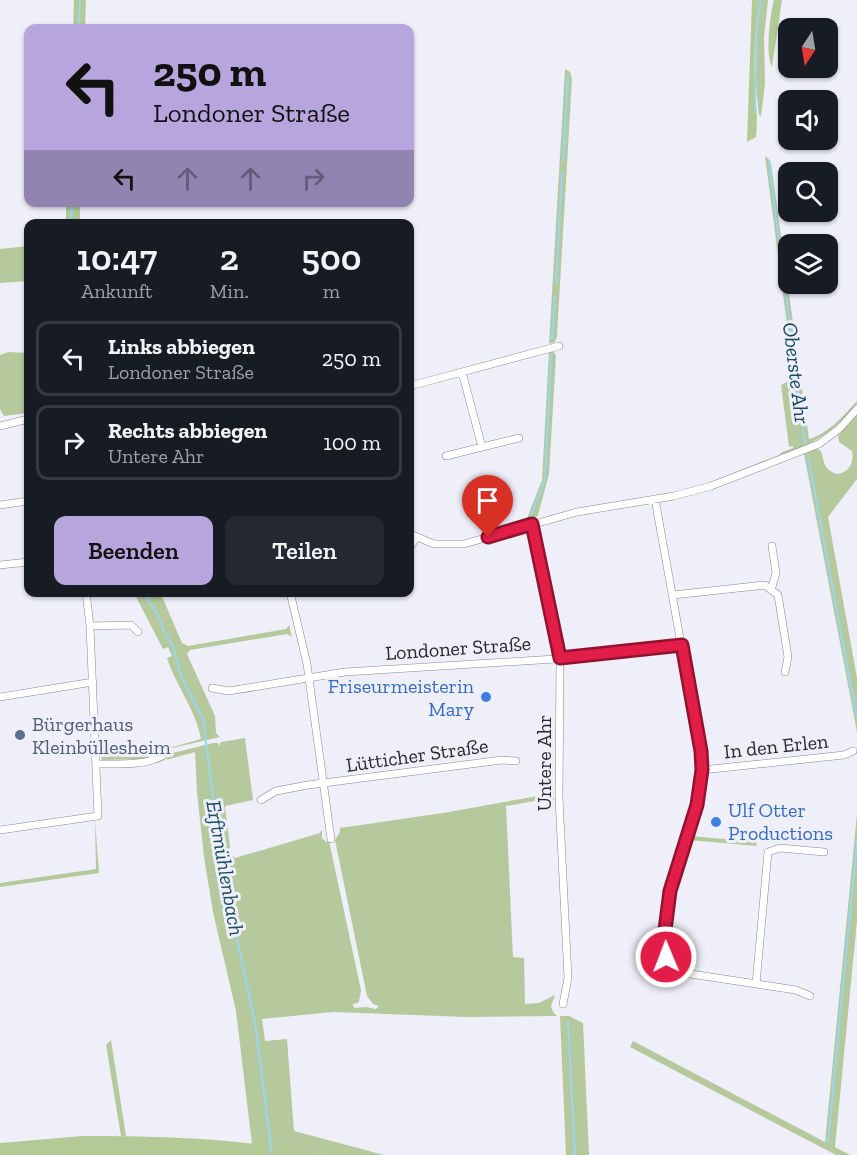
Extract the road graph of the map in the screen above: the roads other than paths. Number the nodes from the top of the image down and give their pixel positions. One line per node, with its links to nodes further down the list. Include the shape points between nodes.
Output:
1 (559, 346): 2 (street)
2 (462, 372): 3 (street); 8 (street)
3 (414, 385)
4 (857, 410): 10 (street, via 813,447 711,486)
5 (24, 420): 6 (street)
6 (0, 426)
7 (519, 438): 8 (street)
8 (482, 447): 9 (street)
9 (446, 456)
10 (655, 499): 13 (street); 19 (street)
11 (24, 502): 12 (street)
12 (0, 505)
13 (532, 524): 14 (street, via 456,545 434,544); 25 (street, Untere Ahr)
14 (414, 536)
15 (772, 546): 18 (street, via 776,573)
16 (24, 562): 17 (street)
17 (0, 565)
18 (771, 590): 19 (street, via 765,585); 26 (street, via 778,596 788,657)
19 (673, 595): 24 (street)
20 (87, 597): 22 (street)
21 (291, 597): 27 (street)
22 (90, 626): 23 (street, via 131,625); 28 (street)
23 (138, 632)
24 (682, 645): 25 (street, Londoner Straße); 35 (street)
25 (560, 658): 27 (street, Londoner Straße); 43 (street, Untere Ahr, via 559,798 568,978)
26 (785, 672)
27 (309, 677): 29 (street, Londoner Straße, via 229,691); 36 (street)
28 (93, 682): 30 (street); 34 (street)
29 (212, 688)
30 (0, 697)
31 (853, 751): 35 (street, In den Erlen)
32 (166, 753): 34 (street, via 148,761)
33 (516, 761): 36 (street, Lütticher Straße)
34 (96, 764): 38 (street, via 98,816)
35 (702, 770): 41 (street, via 697,805 670,891 664,938 666,957 671,967 684,973)
36 (323, 784): 37 (street, Lütticher Straße, via 276,791); 39 (street)
37 (261, 800)
38 (0, 830)
39 (331, 839)
40 (824, 852): 41 (street, via 780,848 768,852)
41 (756, 984): 42 (street)
42 (810, 996)
43 (563, 1004)

